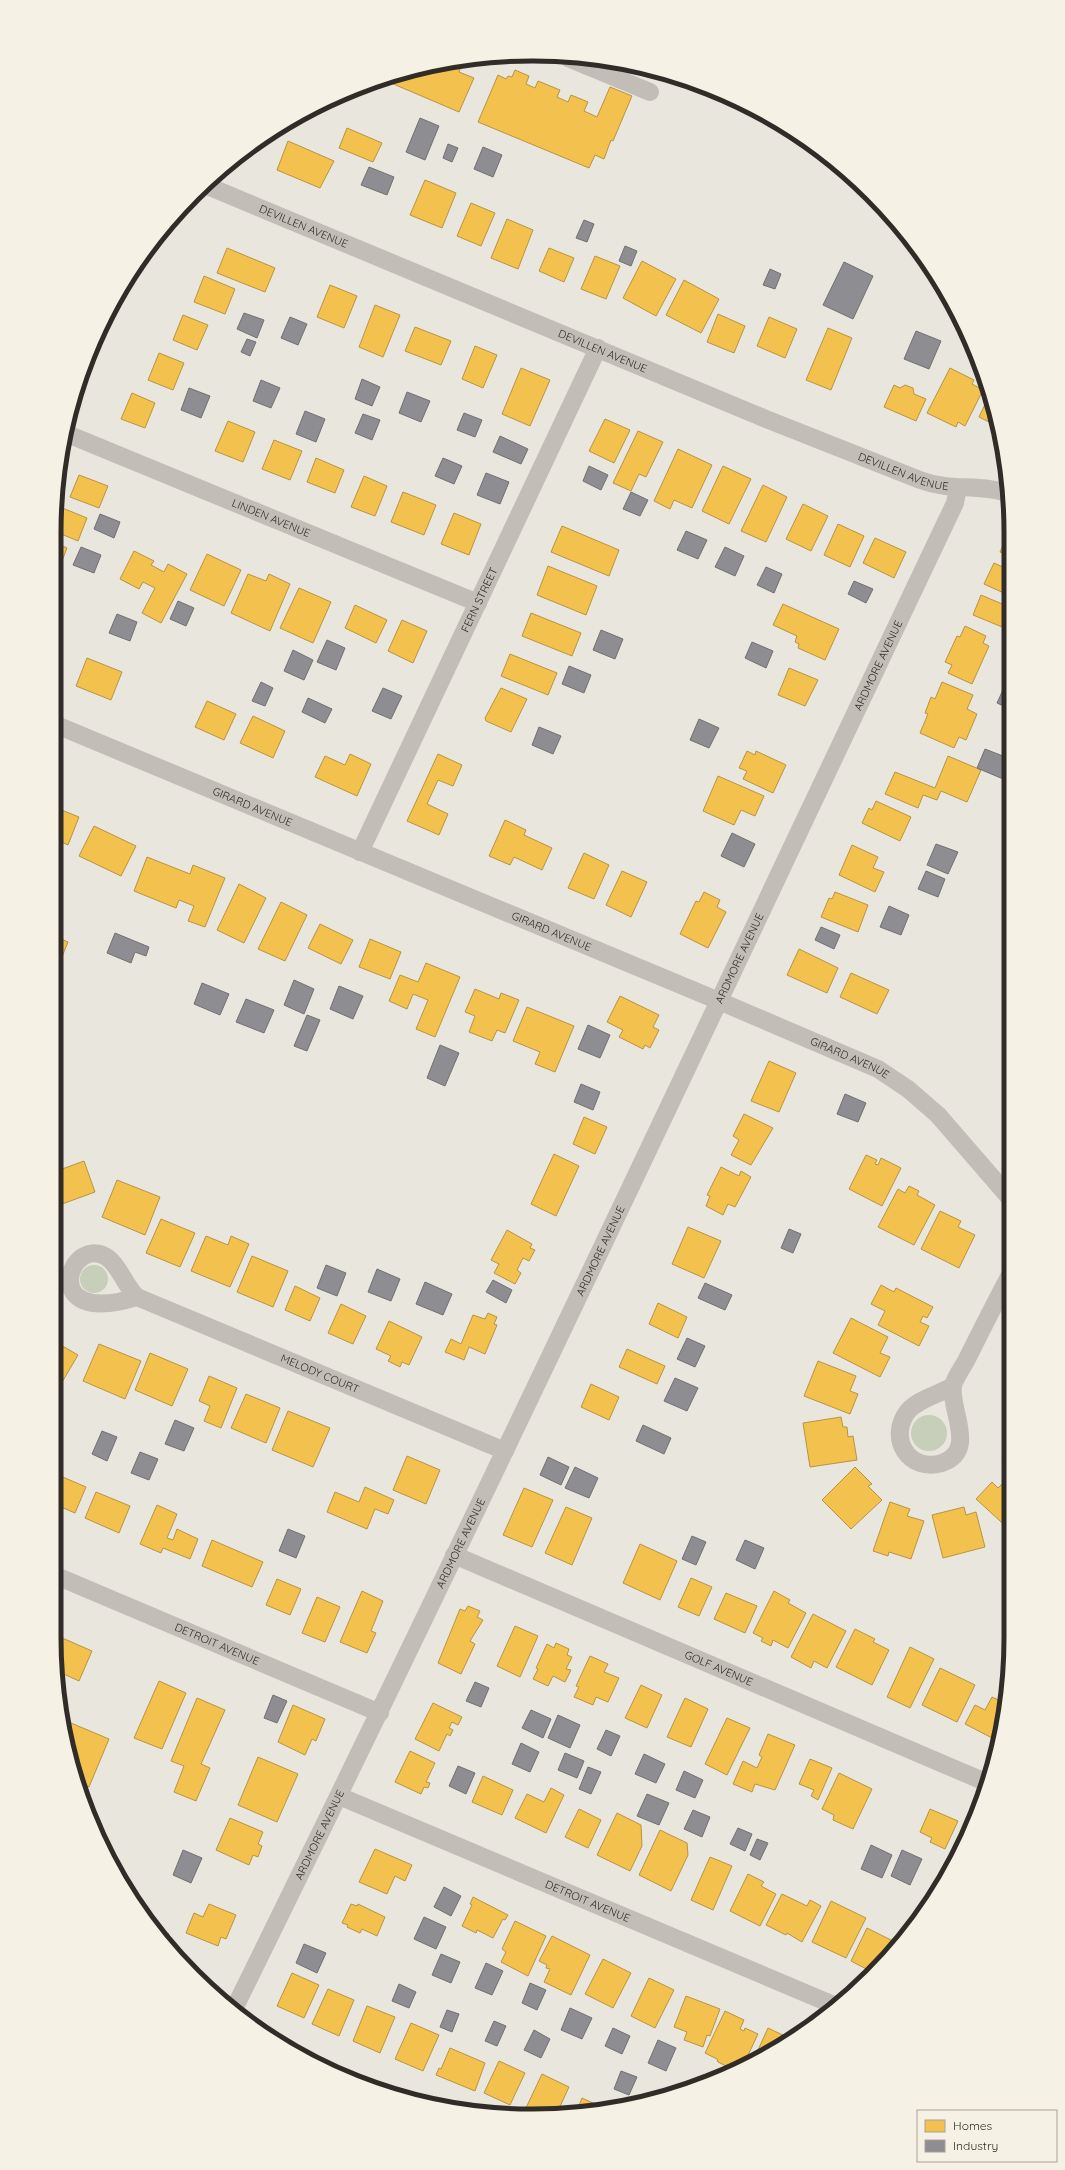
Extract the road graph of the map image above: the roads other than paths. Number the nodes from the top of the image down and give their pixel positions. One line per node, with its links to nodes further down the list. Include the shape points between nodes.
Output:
1 (582, 64): 2 (street)
2 (650, 92)
3 (211, 188): 4 (street, DEVILLEN AVENUE)
4 (598, 348): 6 (street, DEVILLEN AVENUE, via 920,480); 8 (street, FERN STREET)
5 (71, 436): 8 (street, LINDEN AVENUE)
6 (958, 488): 7 (street, DEVILLEN AVENUE, via 988,488); 11 (street, ARDMORE AVENUE, via 955,503)
7 (1002, 492)
8 (478, 603): 10 (street, FERN STREET)
9 (61, 727): 10 (street, GIRARD AVENUE)
10 (360, 852): 11 (street, GIRARD AVENUE)
11 (719, 1001): 12 (street, GIRARD AVENUE, via 878,1069 908,1089 938,1115); 16 (street, ARDMORE AVENUE)
12 (1004, 1191)
13 (1004, 1287): 15 (street)
14 (137, 1297): 16 (street, MELODY COURT)
15 (953, 1386)
16 (505, 1451): 17 (street, ARDMORE AVENUE)
17 (454, 1555): 19 (street, ARDMORE AVENUE); 20 (street, GOLF AVENUE)
18 (61, 1578): 19 (street, DETROIT AVENUE)
19 (380, 1713): 21 (street, ARDMORE AVENUE)
20 (982, 1780)
21 (339, 1796): 22 (street, DETROIT AVENUE); 23 (street, ARDMORE AVENUE)
22 (830, 2003)
23 (236, 2004)

